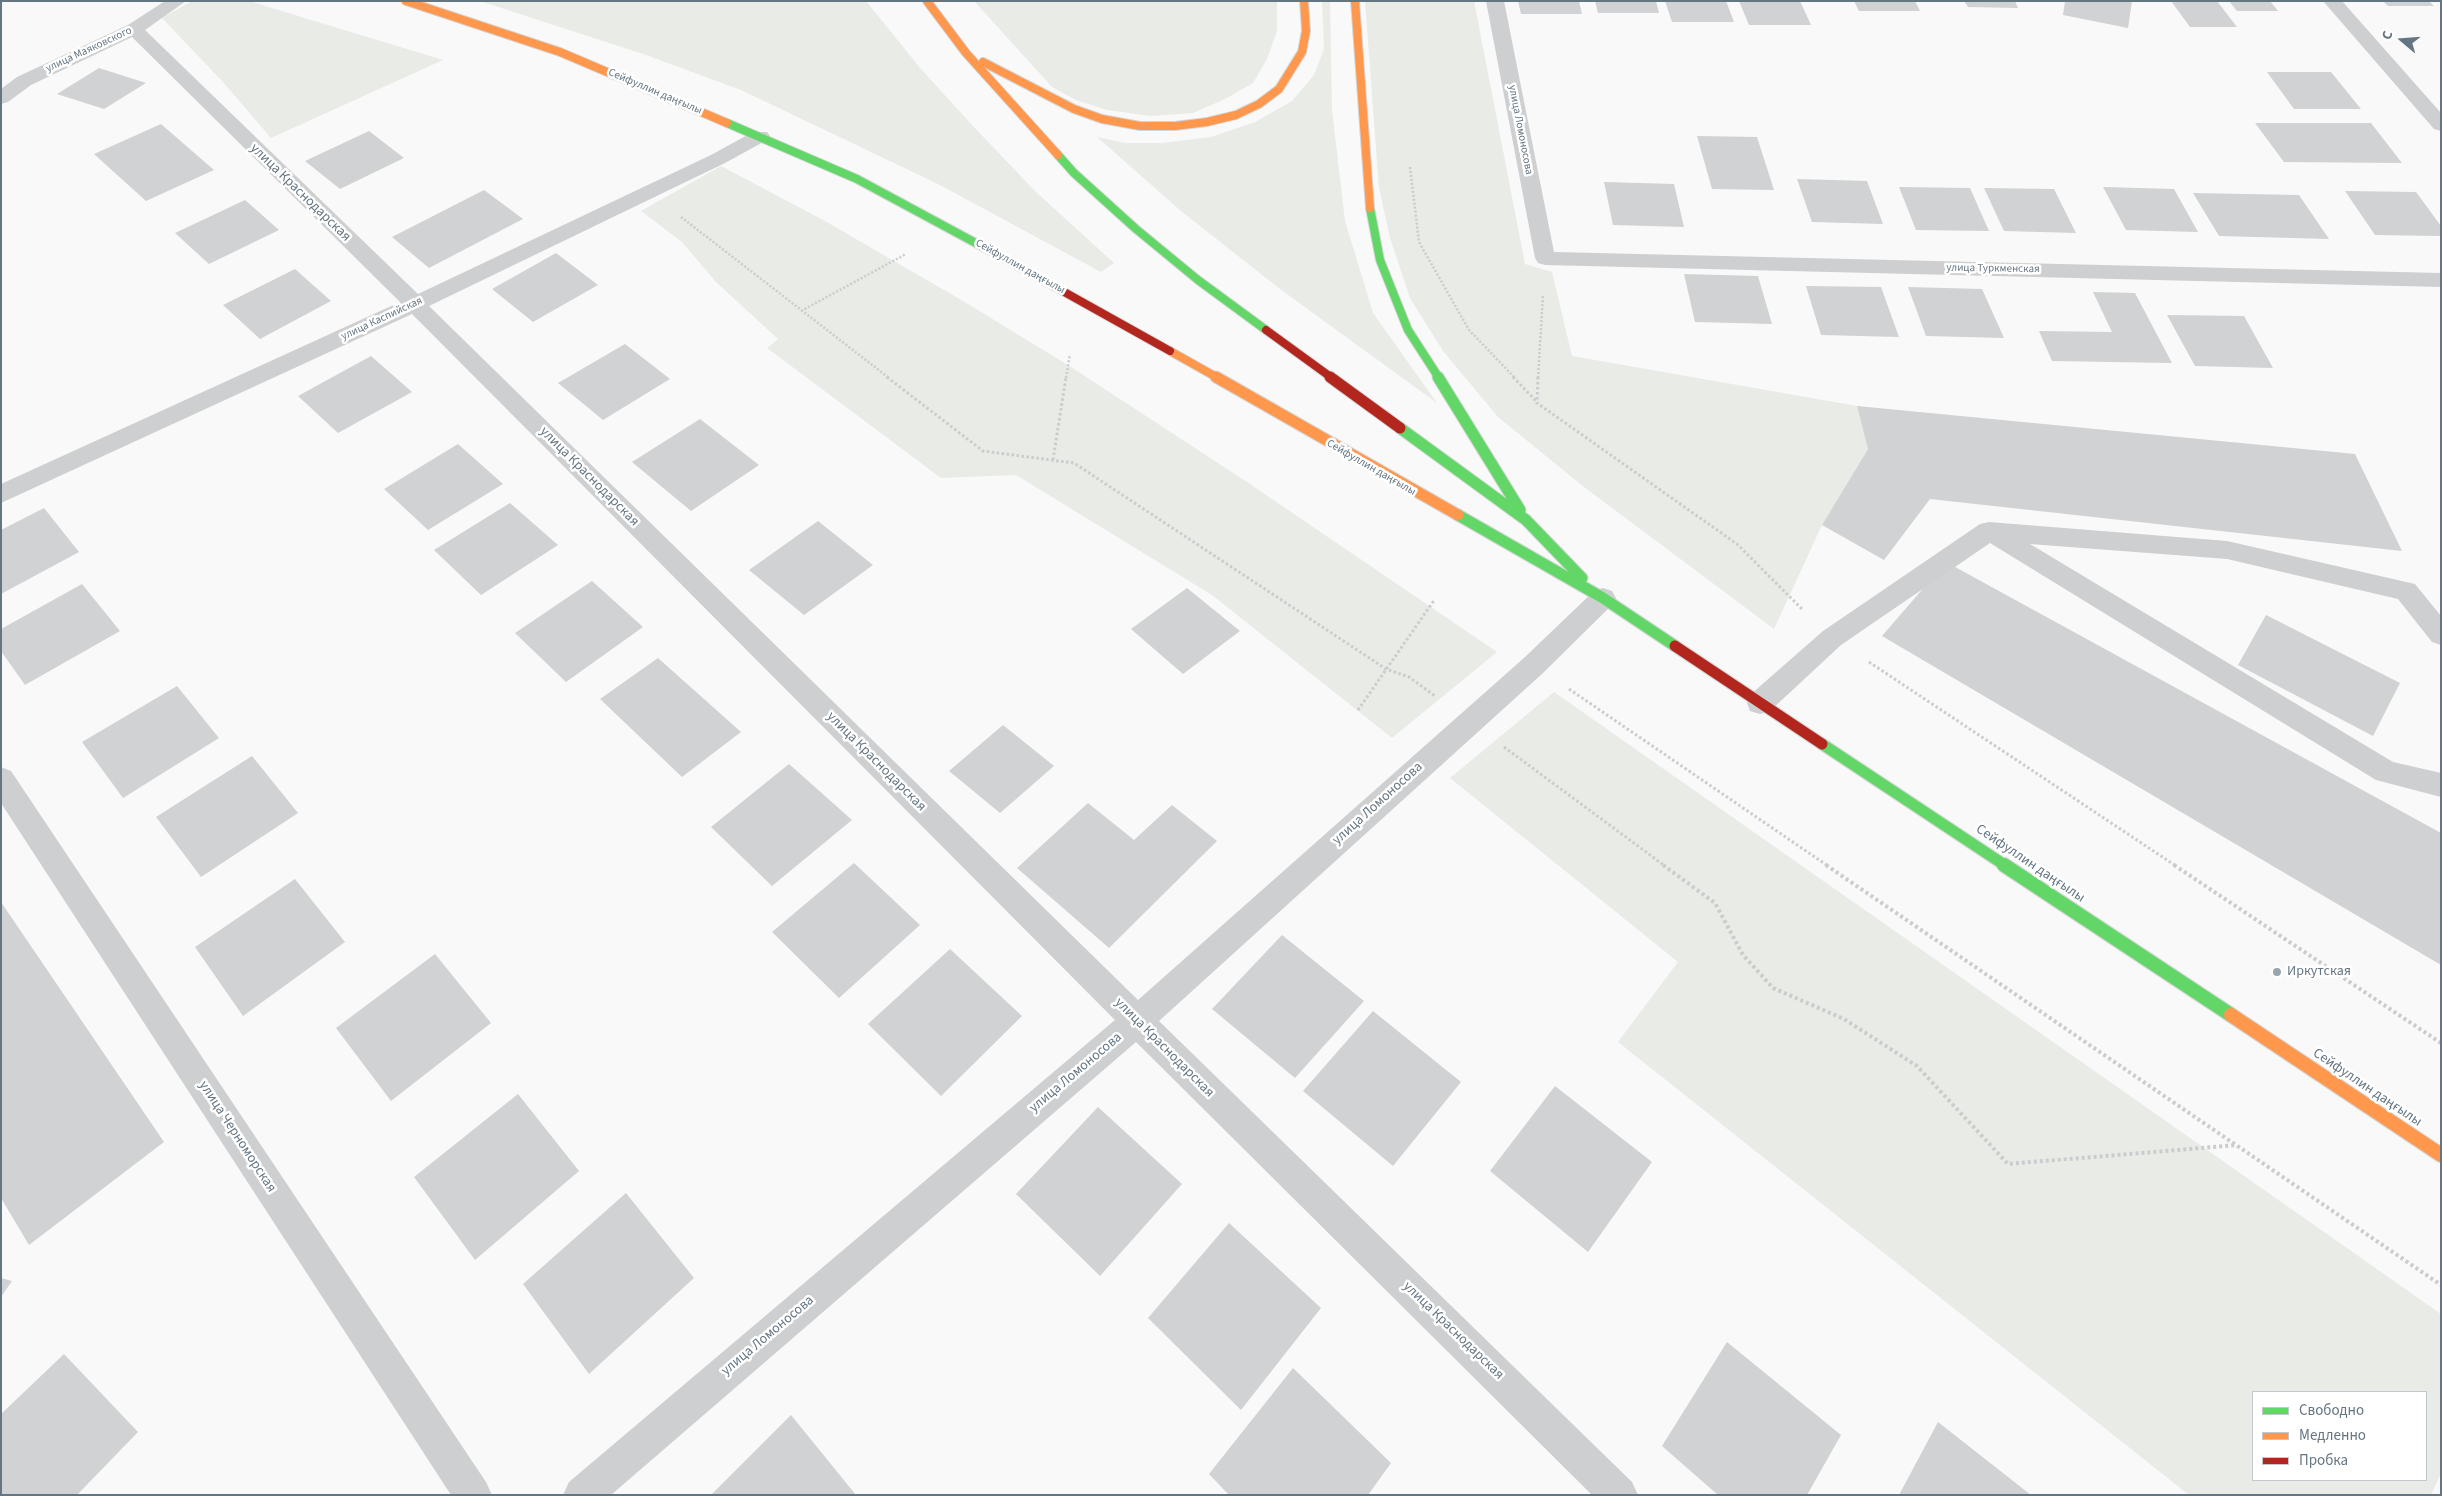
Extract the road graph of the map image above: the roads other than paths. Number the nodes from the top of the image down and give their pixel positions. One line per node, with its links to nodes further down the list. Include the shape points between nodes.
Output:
1 (177, 1): 8 (street, улица Маяковского)
2 (406, 1): 14 (main road, Сейфуллин даңғылы, via 560,52)
3 (927, 1): 9 (main road, Сейфуллин даңғылы)
4 (1304, 1): 9 (main road, via 1306,32 1302,52 1291,73 1259,104 1236,115 1207,122 1140,126 1102,119 1074,109)
5 (1355, 1): 19 (main road, via 1371,221 1380,260 1408,330)
6 (1495, 1): 15 (street, улица Ломоносова)
7 (2332, 1): 13 (street)
8 (134, 29): 11 (street, улица Маяковского); 17 (street, улица Краснодарская)
9 (966, 54): 19 (main road, Сейфуллин даңғылы, via 1074,173 1136,229 1198,280)
10 (1, 80): 11 (street)
11 (24, 81): 12 (street, улица Маяковского)
12 (1, 98)
13 (2441, 125)
14 (760, 136): 17 (street, улица Каспийская, via 709,164); 21 (main road, Сейфуллин даңғылы, via 857,180 1029,271)
15 (1545, 258): 16 (street, улица Туркменская)
16 (2441, 280)
17 (415, 304): 18 (street, улица Каспийская); 26 (street, улица Краснодарская)
18 (1, 494)
19 (1526, 520): 21 (main road, Сейфуллин даңғылы)
20 (1989, 531): 22 (street, via 2227,550 2397,588 2406,591); 23 (street, via 1832,638); 25 (street, via 2386,772)
21 (1603, 598): 23 (main road, Сейфуллин даңғылы); 26 (street, улица Ломоносова, via 1534,665)
22 (2441, 635)
23 (1760, 703): 27 (main road, Сейфуллин даңғылы)
24 (1, 779): 28 (street, улица Черноморская)
25 (2441, 785)
26 (1137, 1021): 29 (street, улица Ломоносова); 30 (street, улица Краснодарская)
27 (2441, 1155)
28 (473, 1495)
29 (582, 1495)
30 (1619, 1495)

